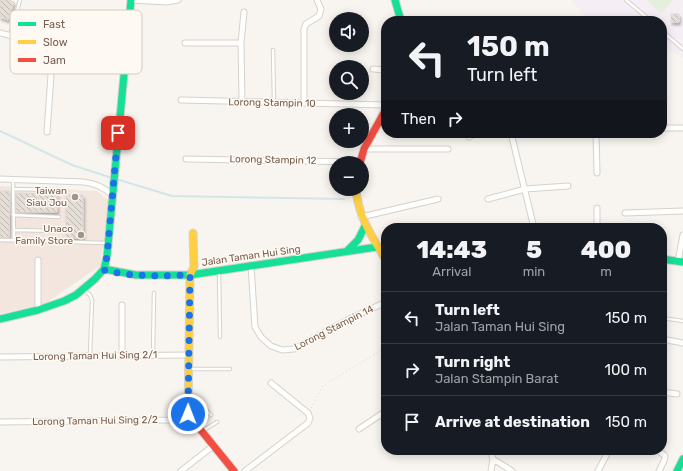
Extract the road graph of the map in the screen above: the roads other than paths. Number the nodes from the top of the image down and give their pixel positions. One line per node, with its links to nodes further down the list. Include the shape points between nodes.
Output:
1 (20, 0): 7 (lane)
2 (131, 0): 3 (street); 8 (main road)
3 (178, 0)
4 (318, 0): 26 (street, via 321,9 319,16 306,24 304,29)
5 (395, 0): 10 (main road)
6 (626, 0): 11 (lane)
7 (17, 10)
8 (130, 10)
9 (244, 12): 16 (street)
10 (400, 16)
11 (645, 16)
12 (0, 33): 14 (street)
13 (667, 35): 17 (lane)
14 (10, 36)
15 (185, 43): 16 (street)
16 (241, 43): 24 (street)
17 (683, 49)
18 (273, 50): 25 (lane)
19 (373, 70): 20 (street)
20 (381, 70)
21 (51, 74): 31 (street)
22 (124, 74): 46 (main road)
23 (181, 100): 24 (street, Lorong Stampin 10)
24 (242, 102): 25 (street, Lorong Stampin 10)
25 (274, 103): 26 (street, Lorong Stampin 10)
26 (304, 103): 27 (street, Lorong Stampin 10)
27 (381, 105)
28 (381, 118): 34 (main road)
29 (667, 128): 30 (street)
30 (683, 128)
31 (47, 132)
32 (511, 138): 44 (street)
33 (596, 138): 39 (street)
34 (364, 149): 35 (street); 36 (main road)
35 (448, 149)
36 (362, 156)
37 (186, 159): 38 (street, Lorong Stampin 12)
38 (329, 161)
39 (597, 174)
40 (0, 179): 41 (street)
41 (13, 180): 43 (lane); 46 (street, via 84,182 100,186)
42 (568, 186): 44 (street)
43 (13, 189): 45 (lane); 53 (lane)
44 (525, 189): 49 (street); 56 (street)
45 (60, 190)
46 (113, 196): 65 (main road)
47 (356, 196): 55 (main road)
48 (438, 199): 55 (street)
49 (488, 199)
50 (596, 208): 57 (street)
51 (683, 211): 52 (street)
52 (625, 213)
53 (13, 215): 54 (lane); 59 (lane)
54 (59, 216)
55 (361, 217): 58 (main road)
56 (533, 223)
57 (597, 223)
58 (365, 226): 66 (main road); 67 (main road, via 356,244)
59 (14, 230): 60 (lane); 64 (lane)
60 (59, 231)
61 (193, 233): 75 (main road, via 194,267)
62 (683, 235): 71 (street)
63 (0, 240): 64 (lane)
64 (14, 240): 65 (lane)
65 (108, 243): 73 (main road)
66 (377, 247): 67 (main road, Jalan Taman Hui Sing); 68 (main road)
67 (345, 252): 72 (main road, Jalan Taman Hui Sing)
68 (381, 253)
69 (38, 260): 80 (street)
70 (667, 260): 71 (main road)
71 (681, 261)
72 (251, 266): 74 (main road, Jalan Taman Hui Sing); 78 (street, Lorong Stampin 14, via 255,327 271,346 282,350 294,349)
73 (104, 270): 75 (main road, Jalan Taman Hui Sing, via 158,276); 76 (main road)
74 (219, 271): 75 (main road, Jalan Taman Hui Sing); 84 (lane)
75 (190, 275): 88 (main road)
76 (83, 290): 80 (main road, via 64,301); 91 (lane, via 92,300)
77 (154, 293): 87 (lane)
78 (381, 304)
79 (122, 305): 89 (street)
80 (38, 310): 81 (main road)
81 (0, 319)
82 (667, 319): 83 (lane)
83 (683, 321)
84 (220, 337)
85 (667, 340): 86 (street)
86 (683, 343)
87 (152, 355): 88 (street, Lorong Taman Hui Sing 2/1); 89 (street, Lorong Taman Hui Sing 2/1)
88 (189, 355): 92 (main road)
89 (122, 356): 91 (street, Lorong Taman Hui Sing 2/1)
90 (0, 357): 91 (street, Lorong Taman Hui Sing 2/1)
91 (90, 357)
92 (189, 369): 93 (lane); 99 (main road)
93 (230, 369)
94 (272, 383): 112 (street, via 308,413 310,418 304,428)
95 (667, 393): 96 (street)
96 (677, 394)
97 (381, 414): 102 (street)
98 (210, 415): 99 (lane, via 203,410)
99 (190, 416): 100 (street, Lorong Taman Hui Sing 2/2, via 173,420); 103 (main road)
100 (0, 422)
101 (217, 422): 103 (lane)
102 (359, 429)
103 (202, 432): 104 (main road)
104 (213, 446): 110 (street); 111 (main road)
105 (492, 455): 108 (street)
106 (606, 455): 115 (street)
107 (664, 455): 116 (street)
108 (493, 459): 113 (street); 114 (street)
109 (683, 459): 117 (main road)
110 (181, 471)
111 (234, 471)
112 (245, 471)
113 (491, 471)
114 (512, 471)
115 (598, 471)
116 (659, 471)
117 (677, 471)

